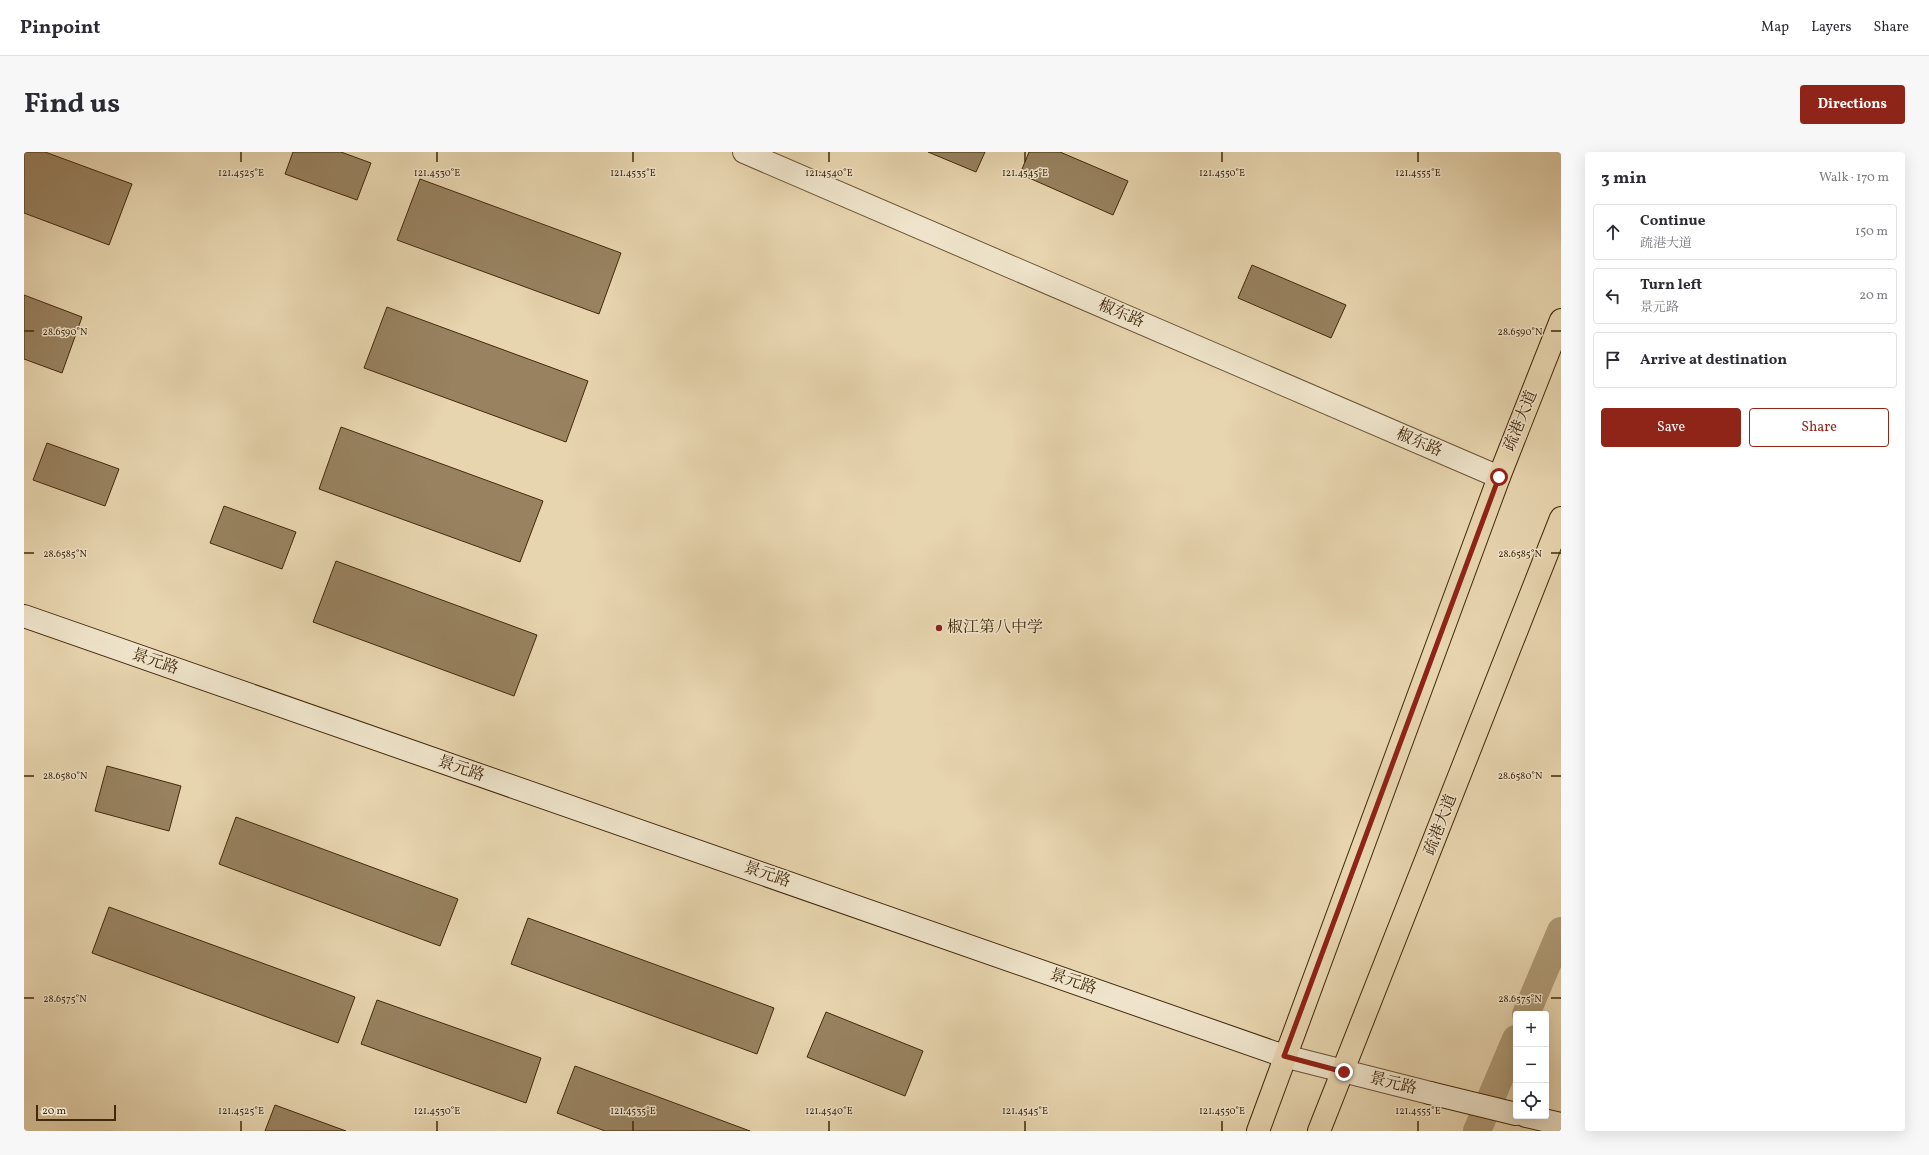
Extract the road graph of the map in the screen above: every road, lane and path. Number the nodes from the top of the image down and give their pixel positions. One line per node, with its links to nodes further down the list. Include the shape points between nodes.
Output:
1 (744, 152): 3 (main road, 椒东路)
2 (1561, 320): 3 (main road, 疏港大道)
3 (1499, 477): 6 (main road, 疏港大道)
4 (1561, 518): 7 (main road, 疏港大道)
5 (24, 616): 6 (main road, 景元路)
6 (1284, 1056): 7 (main road, 景元路); 9 (main road, 疏港大道)
7 (1344, 1072): 8 (main road, 景元路); 10 (main road, 疏港大道)
8 (1513, 1113)
9 (1258, 1131)
10 (1320, 1131)

